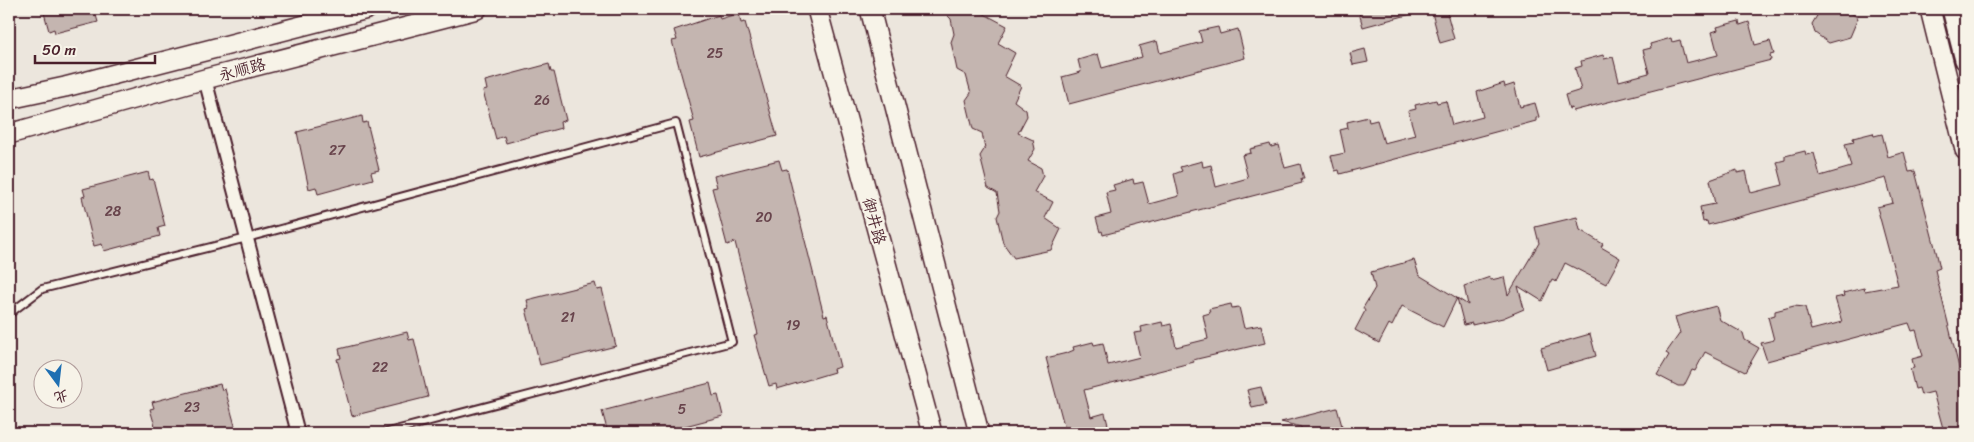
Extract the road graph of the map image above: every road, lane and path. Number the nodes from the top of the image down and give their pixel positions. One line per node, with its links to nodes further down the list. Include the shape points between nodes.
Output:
1 (367, 9): 9 (main road, 永顺路, via 75,85)
2 (477, 9): 8 (main road, 永顺路)
3 (817, 9): 16 (main road, 御井路)
4 (870, 9): 17 (main road)
5 (1930, 9): 11 (main road)
6 (1952, 9): 7 (main road)
7 (1965, 60)
8 (205, 79): 10 (main road, 永顺路); 12 (street)
9 (9, 99)
10 (9, 134)
11 (1965, 150)
12 (247, 238): 13 (lane, via 42,289); 14 (street); 15 (lane, via 676,123 732,342)
13 (9, 314)
14 (298, 433)
15 (384, 433)
16 (932, 433)
17 (979, 433)

